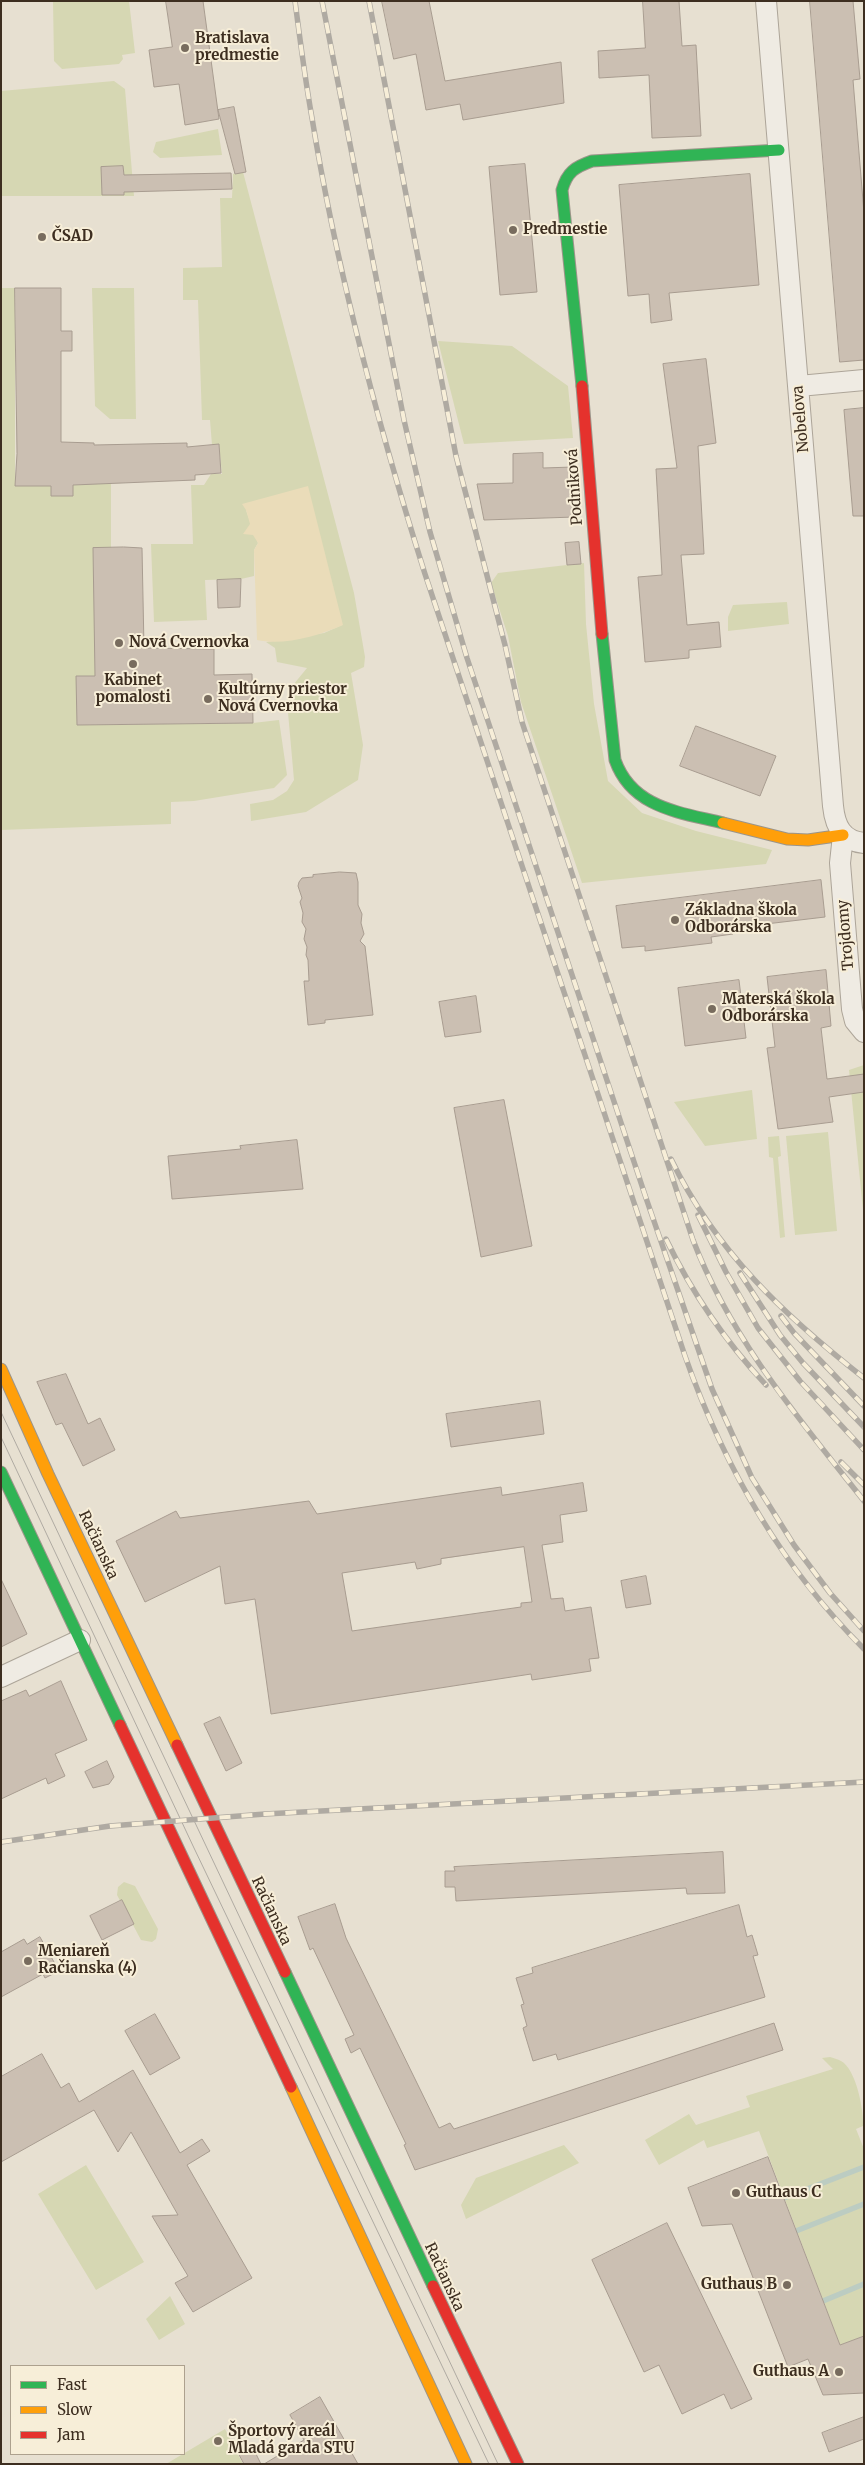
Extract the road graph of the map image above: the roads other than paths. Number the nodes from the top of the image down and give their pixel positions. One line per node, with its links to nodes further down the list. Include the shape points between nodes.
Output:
1 (766, 1): 2 (street, Nobelova)
2 (779, 150): 4 (street, Nobelova); 5 (main road, Podniková, via 592,162 572,169 565,178 562,190 578,334 607,694 615,760 621,777 639,796 675,811 787,839)
3 (864, 380): 4 (street)
4 (799, 386): 5 (street, Nobelova, via 834,819)
5 (843, 835): 6 (street, via 849,840); 7 (street, Trojdomy, via 840,863 852,1009 855,1021)
6 (864, 843)
7 (864, 1032)
8 (1, 1368): 13 (main road, Račianska, via 48,1474)
9 (1, 1472): 10 (main road)
10 (80, 1640): 11 (street); 12 (main road)
11 (1, 1677)
12 (466, 2464)
13 (518, 2464)

